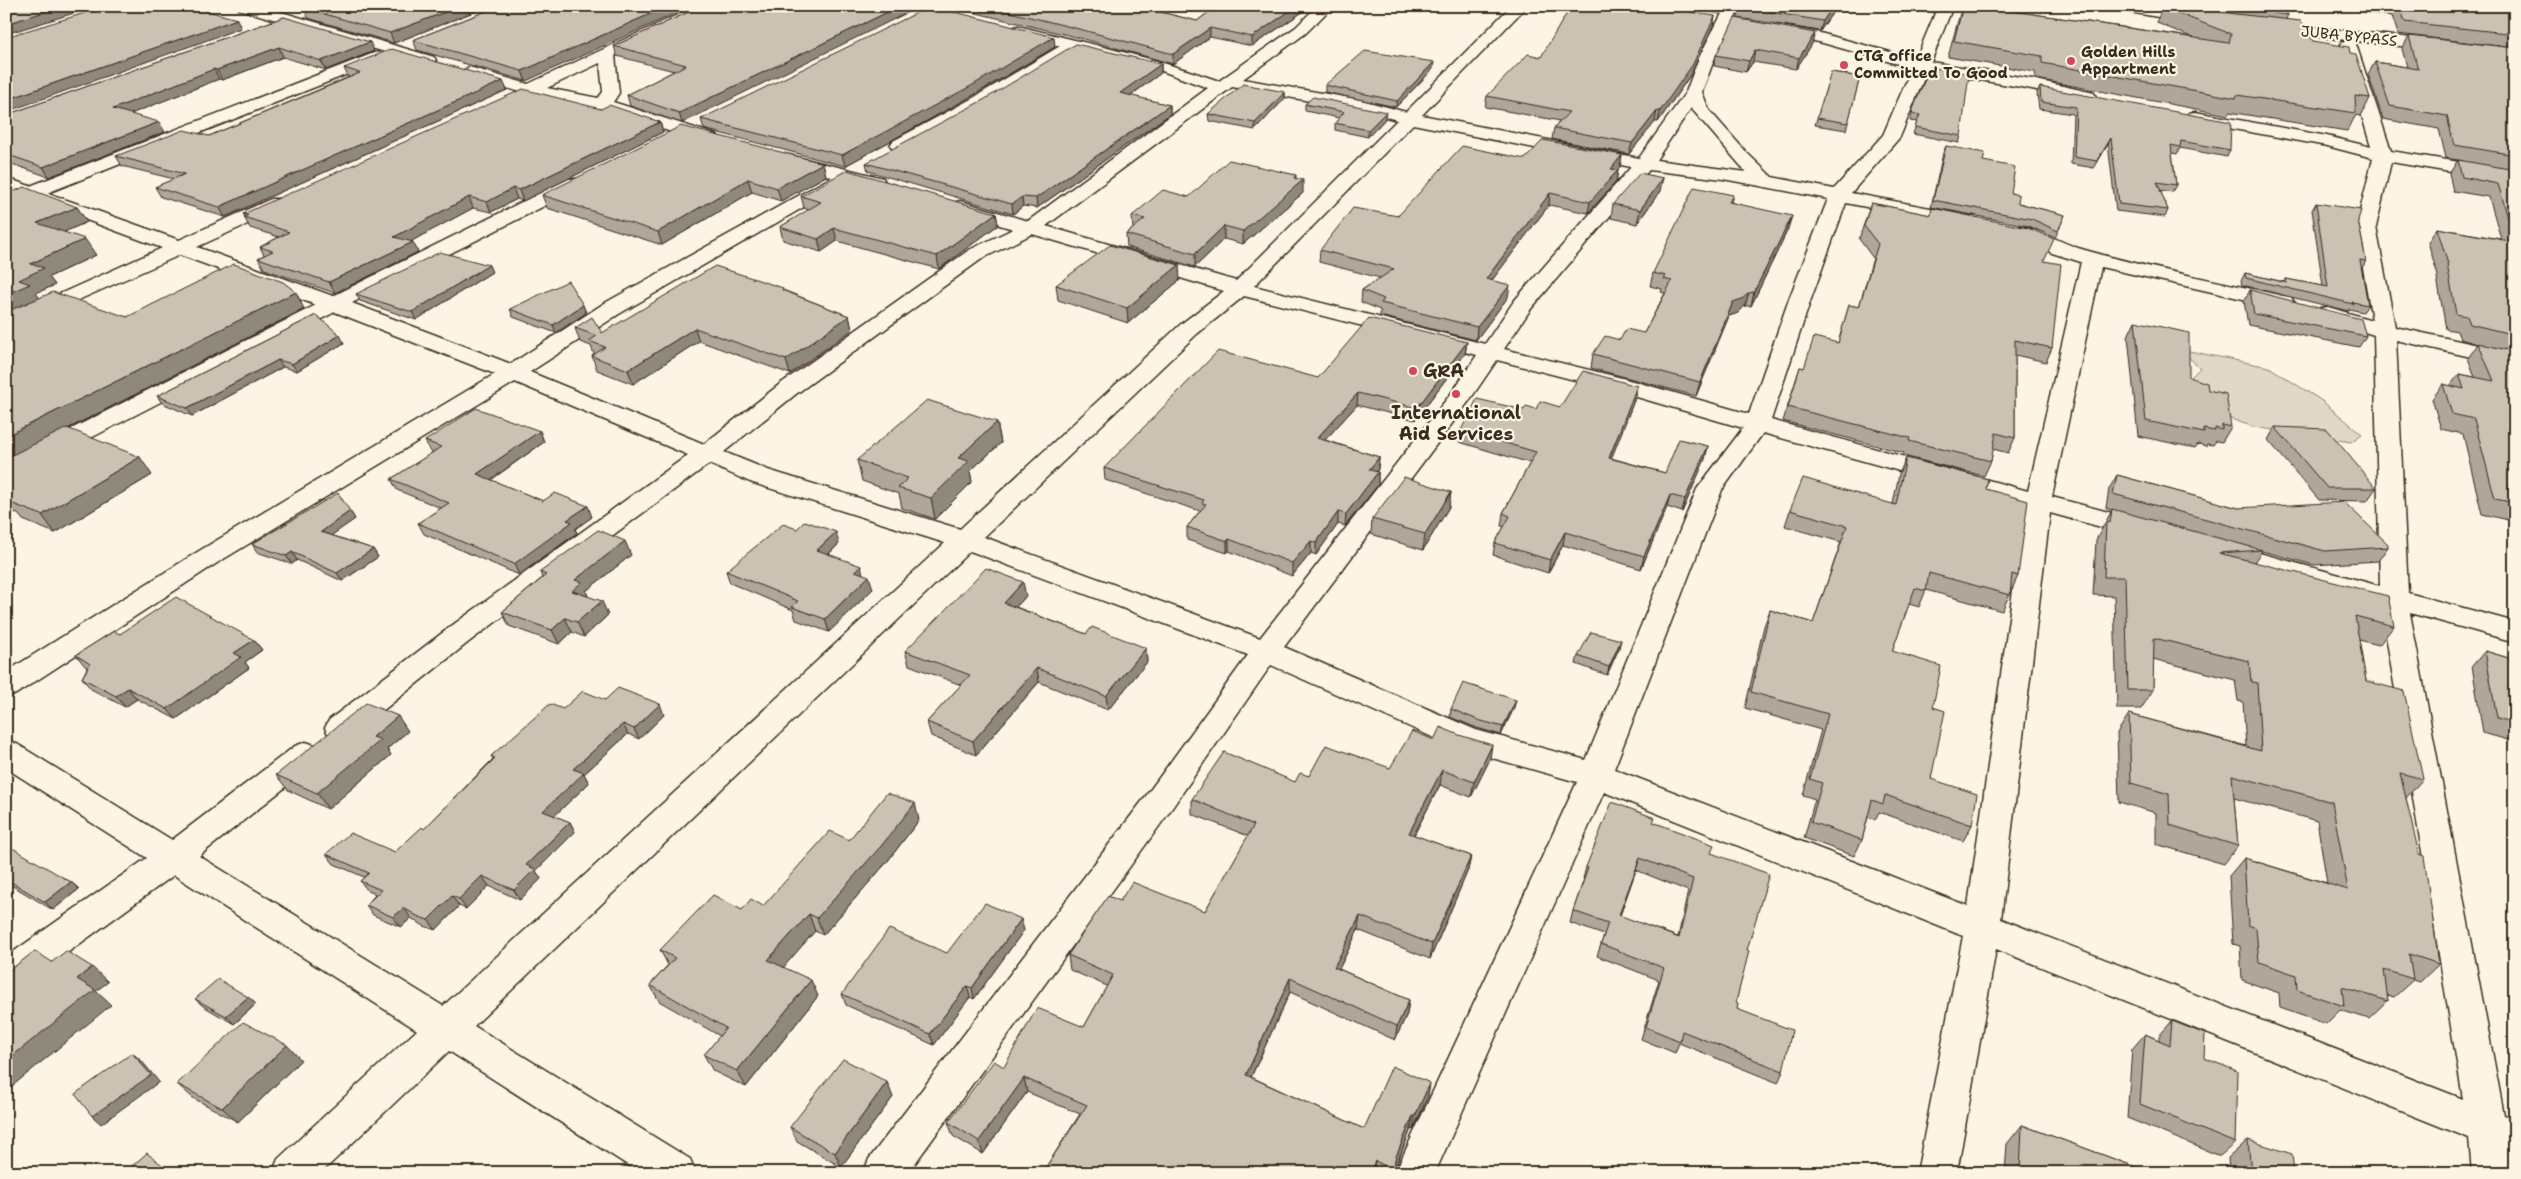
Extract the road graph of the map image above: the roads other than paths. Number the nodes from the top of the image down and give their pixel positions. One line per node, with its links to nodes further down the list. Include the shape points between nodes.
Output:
1 (244, 6): 10 (street)
2 (710, 6): 20 (street)
3 (1326, 6): 25 (street, via 1301,30)
4 (1520, 6): 33 (street)
5 (1946, 6): 23 (street)
6 (2124, 6): 7 (street, via 2212,16)
7 (2175, 6)
8 (314, 10): 10 (street)
9 (1723, 15): 11 (street); 27 (street)
10 (289, 19): 14 (street); 19 (street)
11 (1744, 24)
12 (1008, 28): 16 (street)
13 (1763, 28): 23 (street, via 1820,38)
14 (260, 29)
15 (421, 40): 19 (street)
16 (1074, 44): 25 (street); 37 (street)
17 (2349, 44): 39 (street)
18 (2515, 44): 21 (street, JUBA BYPASS, via 2260,22)
19 (395, 50): 22 (street); 48 (street)
20 (607, 52): 26 (street); 30 (street, via 611,93)
21 (2515, 54)
22 (440, 64)
23 (1922, 65): 28 (street); 50 (street, via 1891,137)
24 (458, 69): 26 (street)
25 (1224, 84): 33 (street, via 1361,106); 53 (street)
26 (530, 90): 29 (street); 30 (street)
27 (1694, 92): 41 (street); 45 (street, via 1700,110)
28 (2106, 100)
29 (503, 102)
30 (602, 104): 34 (street)
31 (2180, 113): 39 (street)
32 (711, 118): 34 (street)
33 (1410, 118): 41 (street); 56 (street)
34 (685, 132): 35 (street); 36 (street)
35 (660, 144)
36 (732, 144)
37 (887, 152)
38 (770, 154): 43 (street)
39 (2383, 155): 44 (street); 59 (street, via 2366,227)
40 (870, 161): 43 (street)
41 (1644, 164): 45 (street); 60 (street, via 1522,306)
42 (592, 175): 57 (street)
43 (845, 175): 47 (street); 62 (street, via 611,309)
44 (2515, 177)
45 (1765, 180): 50 (street)
46 (6, 184): 48 (street)
47 (894, 186)
48 (32, 192): 52 (street); 54 (street)
49 (297, 195): 54 (street)
50 (1839, 195): 55 (street, via 2029,234 2044,243); 63 (street)
51 (939, 201): 53 (street)
52 (6, 203)
53 (1032, 227): 56 (street); 64 (street, via 976,254 788,389)
54 (181, 247): 57 (street); 58 (street)
55 (2092, 259): 59 (street, via 2303,307); 66 (street)
56 (1240, 289): 60 (street); 68 (street, via 1189,329)
57 (334, 304): 62 (street); 65 (street)
58 (6, 326)
59 (2385, 331): 61 (street); 70 (street)
60 (1491, 351): 63 (street); 72 (street, via 1461,396)
61 (2515, 360)
62 (513, 373): 64 (street); 73 (street, via 216,552)
63 (1758, 424): 66 (street); 75 (street, via 1710,489)
64 (706, 454): 68 (street, via 759,476); 76 (street, via 460,634)
65 (6, 472)
66 (2039, 500): 67 (street); 77 (street)
67 (2160, 534)
68 (966, 540): 72 (street); 79 (street)
69 (2198, 545): 70 (street)
70 (2394, 599): 71 (street); 80 (street)
71 (2515, 632)
72 (1266, 651): 75 (street, via 1468,740); 83 (street, via 1154,809)
73 (6, 686)
74 (6, 752): 76 (street)
75 (1596, 775): 77 (street); 84 (street)
76 (174, 857): 78 (street); 79 (street)
77 (1982, 929): 80 (street); 85 (street)
78 (6, 977)
79 (447, 1028): 81 (street); 82 (street)
80 (2501, 1133): 86 (street)
81 (292, 1173)
82 (676, 1173)
83 (883, 1173)
84 (1414, 1173)
85 (1937, 1173)
86 (2492, 1173)

